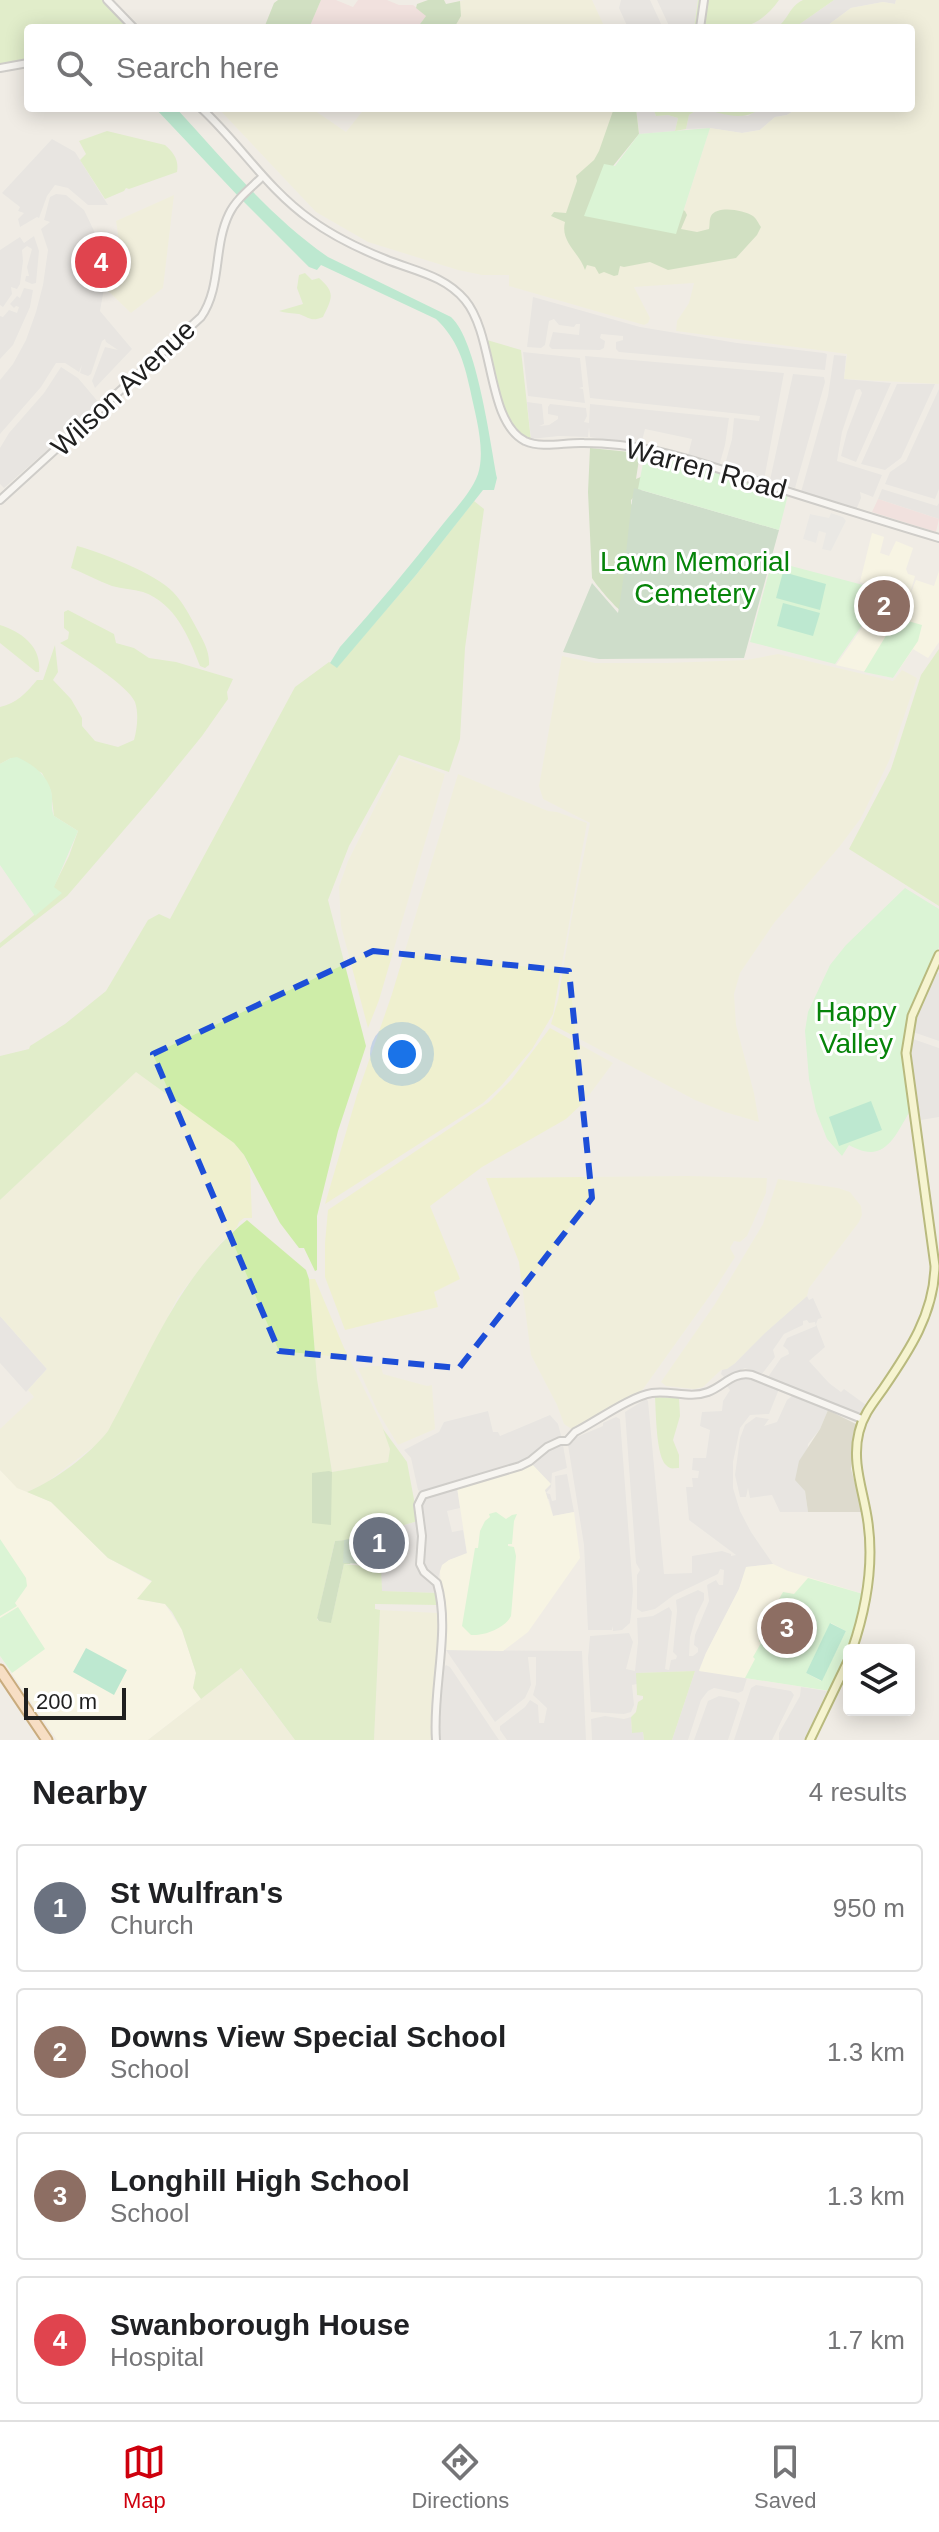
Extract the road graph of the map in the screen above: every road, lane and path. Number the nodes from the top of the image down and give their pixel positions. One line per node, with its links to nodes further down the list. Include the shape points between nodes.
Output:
1 (107, 0): 3 (street)
2 (704, 0): 4 (street)
3 (130, 24)
4 (701, 24)
5 (24, 64): 6 (street)
6 (0, 68)
7 (205, 112): 8 (street, Warren Road)
8 (262, 177): 9 (street, Wilson Avenue, via 229,213 212,292 201,317); 10 (street, Warren Road, via 325,229 437,278 459,293 480,326 503,417 523,440 656,451)
9 (0, 500)
10 (939, 538)
11 (939, 955): 12 (main road, via 912,1016 906,1053 934,1284 919,1335)
12 (862, 1419): 13 (main road, via 856,1466 870,1536 869,1580); 17 (street, via 741,1374 696,1395 644,1395 525,1464 424,1494 418,1507 420,1565 437,1583 441,1637)
13 (853, 1644)
14 (0, 1670): 16 (main road)
15 (843, 1671): 18 (main road)
16 (47, 1740)
17 (436, 1740)
18 (810, 1740)

